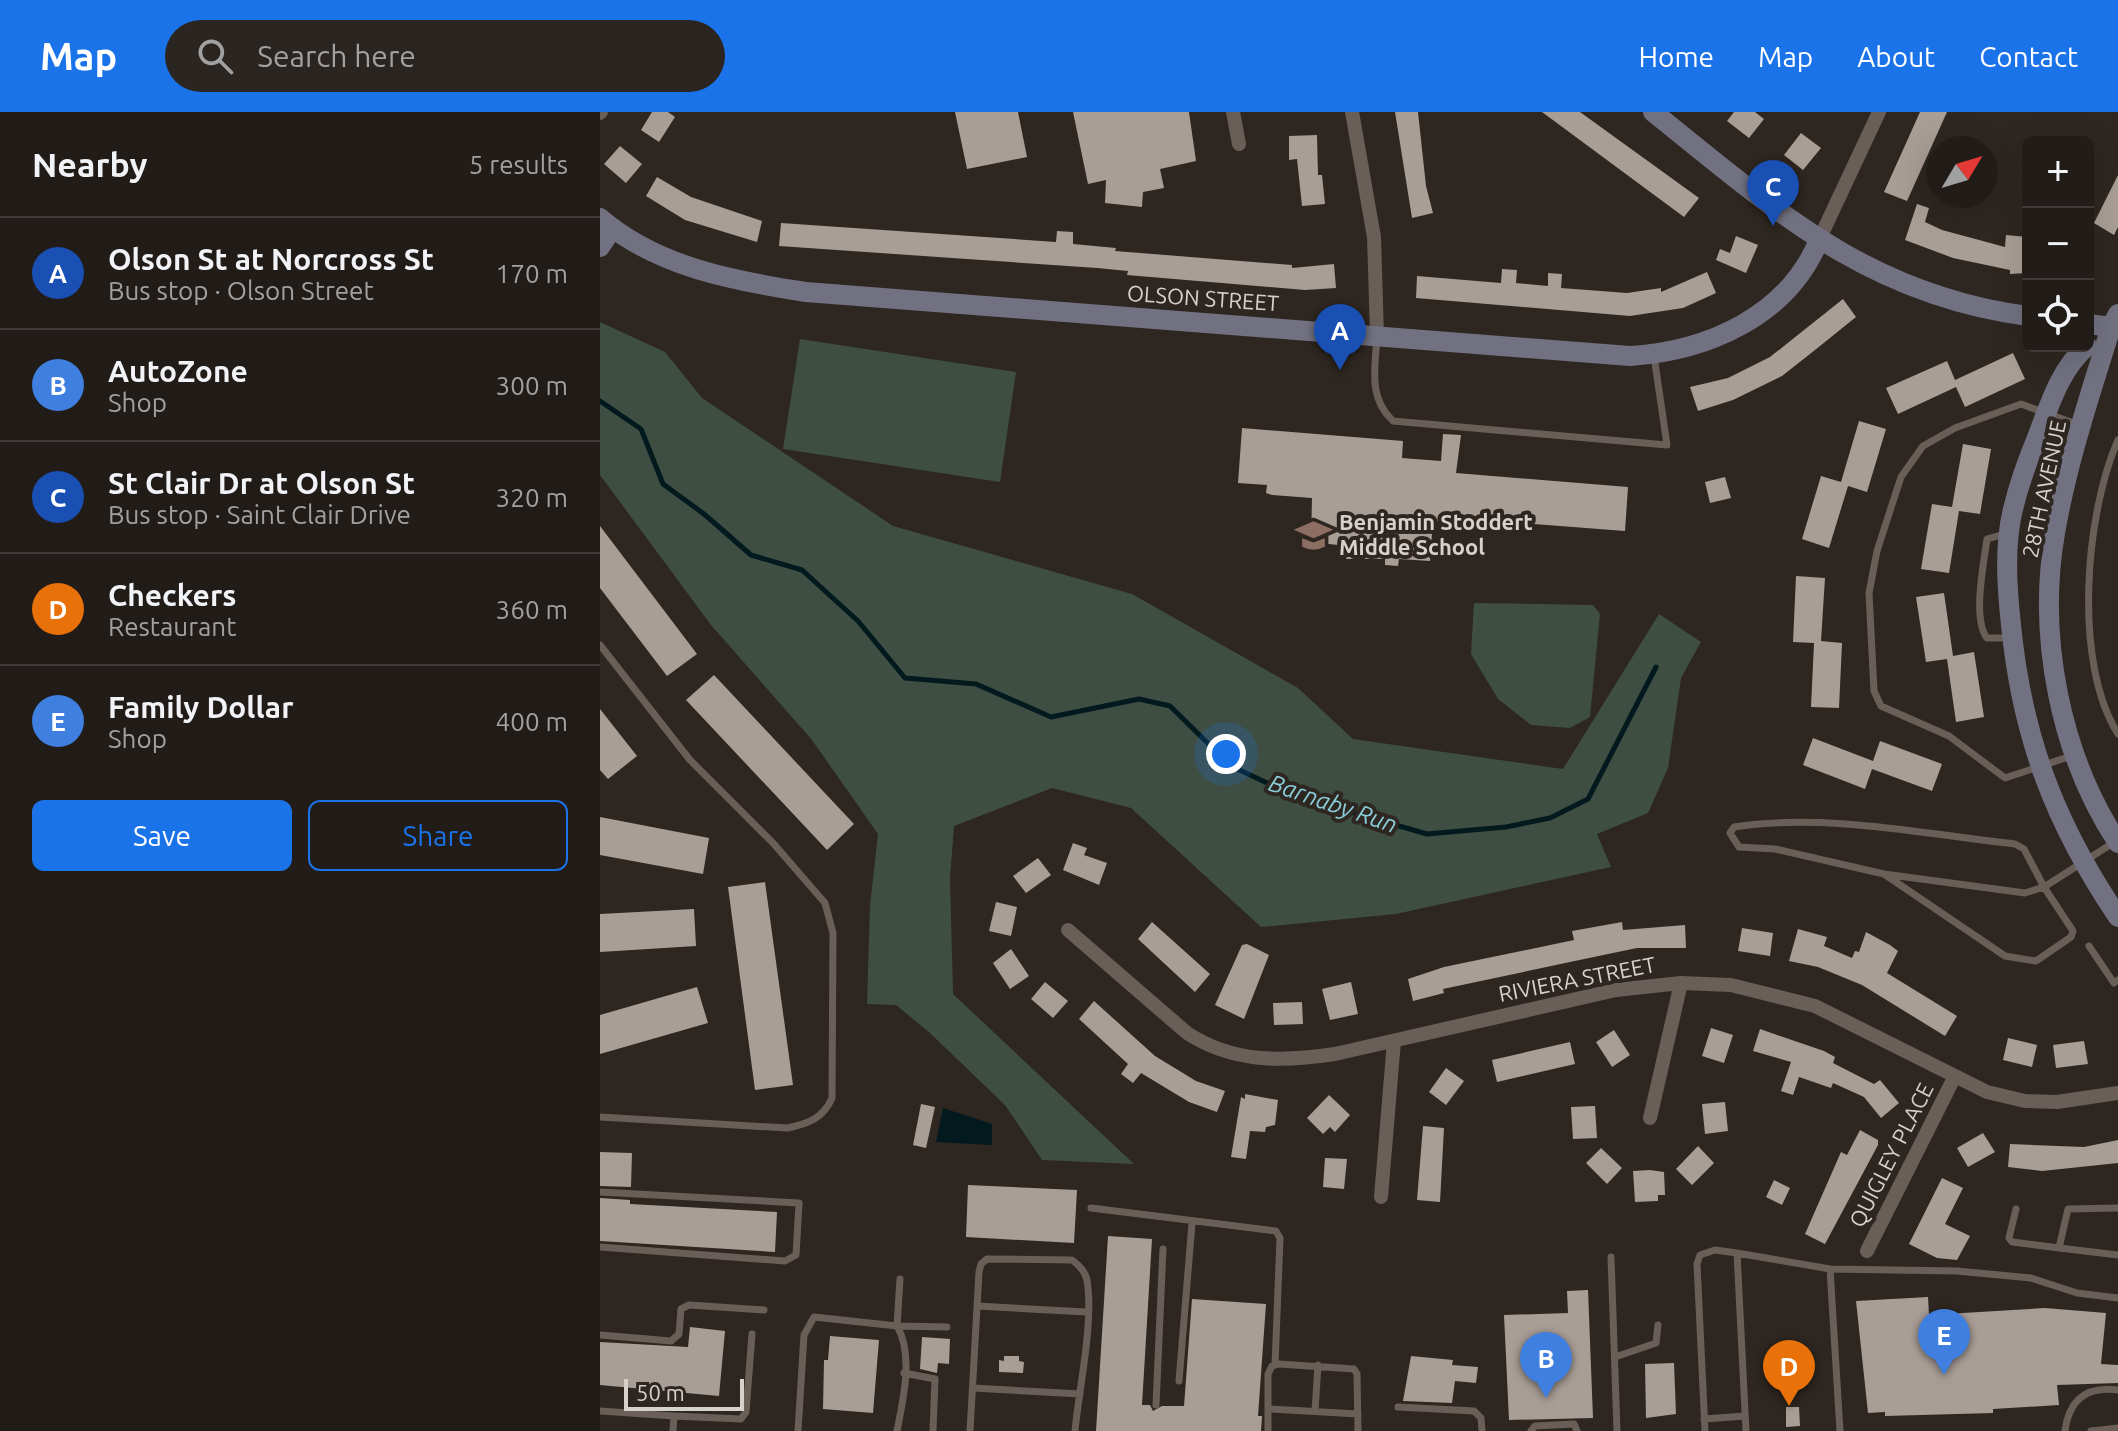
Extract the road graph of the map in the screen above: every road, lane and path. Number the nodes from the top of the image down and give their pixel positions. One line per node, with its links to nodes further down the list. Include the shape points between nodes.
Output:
1 (1233, 112): 5 (street)
2 (1352, 112): 12 (street, via 1374,237)
3 (1653, 112): 7 (street)
4 (1879, 112): 7 (street)
5 (1239, 144)
6 (606, 224): 8 (street); 12 (street, OLSON STREET, via 658,255 730,280 806,292)
7 (1819, 240): 9 (street, via 1892,281 1944,300); 15 (street, OLSON STREET, via 1802,274 1753,319 1700,344)
8 (600, 247)
9 (2022, 315)
10 (2116, 323): 11 (street); 13 (street, 28TH AVENUE); 17 (street, 28TH AVENUE)
11 (2094, 324)
12 (1377, 335): 15 (street, OLSON STREET); 15 (lane, via 1376,398 1393,421 1667,445)
13 (2094, 341)
14 (2070, 353): 16 (street, 28TH AVENUE)
15 (1654, 354)
16 (2047, 413): 17 (lane); 19 (street, 28TH AVENUE, via 2012,511); 24 (lane, via 2021,404 1923,446 1901,477 1869,593 1874,691 1881,706 1949,736 2005,778)
17 (2081, 425): 23 (street, 28TH AVENUE, via 2055,533 2050,601 2056,687)
18 (2118, 440): 22 (lane, via 2106,467 2094,533 2090,638 2106,715)
19 (2010, 533): 20 (street, 28TH AVENUE); 20 (lane, via 1987,539 1980,605 1987,638)
20 (2012, 638): 24 (street, 28TH AVENUE)
21 (600, 645): 37 (lane, via 690,760 819,895 833,933 832,1098 827,1111 787,1128)
22 (2118, 734)
23 (2075, 755): 24 (lane); 25 (street, 28TH AVENUE, via 2085,784)
24 (2040, 769): 26 (street, 28TH AVENUE)
25 (2118, 841): 26 (lane)
26 (2082, 863): 28 (lane); 29 (street, 28TH AVENUE)
27 (1884, 874): 28 (lane, via 2025,893); 28 (lane, via 2005,956 2036,961 2073,931); 28 (lane, via 1775,849 1739,847 1730,833 1734,827 1755,824 1821,823 2015,844 2024,849)
28 (2044, 887)
29 (2118, 917)
30 (1068, 930): 34 (street, RIVIERA STREET, via 1208,1046 1255,1059 1290,1061)
31 (2089, 946): 32 (lane, via 2114,983)
32 (2118, 980)
33 (1681, 983): 34 (street, RIVIERA STREET, via 1616,990); 35 (street, RIVIERA STREET, via 1731,985 1815,1006); 38 (street)
34 (1394, 1041): 40 (street)
35 (1954, 1078): 36 (street, RIVIERA STREET, via 2025,1101); 48 (street, QUIGLEY PLACE)
36 (2118, 1093)
37 (600, 1117)
38 (1650, 1118)
39 (600, 1192): 45 (lane, via 799,1203 796,1255 785,1261)
40 (1381, 1197)
41 (1091, 1208): 44 (lane)
42 (2118, 1208): 46 (lane, via 2068,1209)
43 (2016, 1209): 46 (lane, via 2012,1242)
44 (1192, 1223): 64 (lane, via 1276,1231 1280,1238); 67 (lane)
45 (600, 1247)
46 (2059, 1248): 50 (lane)
47 (1163, 1249): 71 (lane)
48 (1867, 1251)
49 (1737, 1253): 52 (lane); 78 (lane); 79 (lane, via 1715,1250 1700,1255 1697,1264)
50 (2118, 1255)
51 (1611, 1257): 63 (lane)
52 (1830, 1269): 54 (lane, via 2002,1275); 96 (lane)
53 (900, 1279): 59 (lane)
54 (2118, 1298)
55 (977, 1306): 57 (lane); 57 (lane, via 981,1264 987,1259 1072,1260 1087,1279); 68 (lane)
56 (764, 1310): 62 (lane, via 689,1305 681,1309 679,1334 671,1341)
57 (1086, 1312): 70 (lane)
58 (1658, 1325): 63 (lane, via 1656,1343)
59 (897, 1326): 60 (lane); 66 (lane, via 904,1337); 82 (lane, via 814,1317 804,1335)
60 (947, 1327)
61 (752, 1334): 77 (lane, via 746,1412 741,1419)
62 (600, 1335)
63 (1615, 1357): 93 (lane)
64 (1275, 1365): 65 (lane); 73 (lane, via 1268,1374)
65 (1318, 1365): 74 (lane); 76 (lane, via 1354,1369)
66 (904, 1373): 83 (lane); 84 (lane, via 935,1379)
67 (1179, 1381)
68 (973, 1388): 70 (lane); 85 (lane)
69 (2118, 1390): 97 (lane, via 2088,1391 2077,1399)
70 (1080, 1394): 87 (lane)
71 (1156, 1405)
72 (1398, 1407): 90 (lane, via 1474,1411)
73 (1268, 1409): 74 (lane); 88 (lane)
74 (1315, 1411): 76 (lane)
75 (600, 1412): 77 (lane)
76 (1358, 1414): 89 (lane)
77 (674, 1416): 81 (lane)
78 (1745, 1416): 79 (lane); 95 (lane)
79 (1704, 1419): 94 (lane)
80 (2118, 1428): 98 (lane)
81 (673, 1431)
82 (798, 1431)
83 (897, 1431)
84 (933, 1431)
85 (970, 1431): 86 (lane)
86 (977, 1431)
87 (1075, 1431)
88 (1268, 1431)
89 (1358, 1431)
90 (1482, 1431)
91 (1531, 1431): 92 (lane, via 1535,1426 1574,1424)
92 (1577, 1431)
93 (1617, 1431)
94 (1705, 1431)
95 (1746, 1431)
96 (1840, 1431)
97 (2065, 1431)
98 (2091, 1431)

